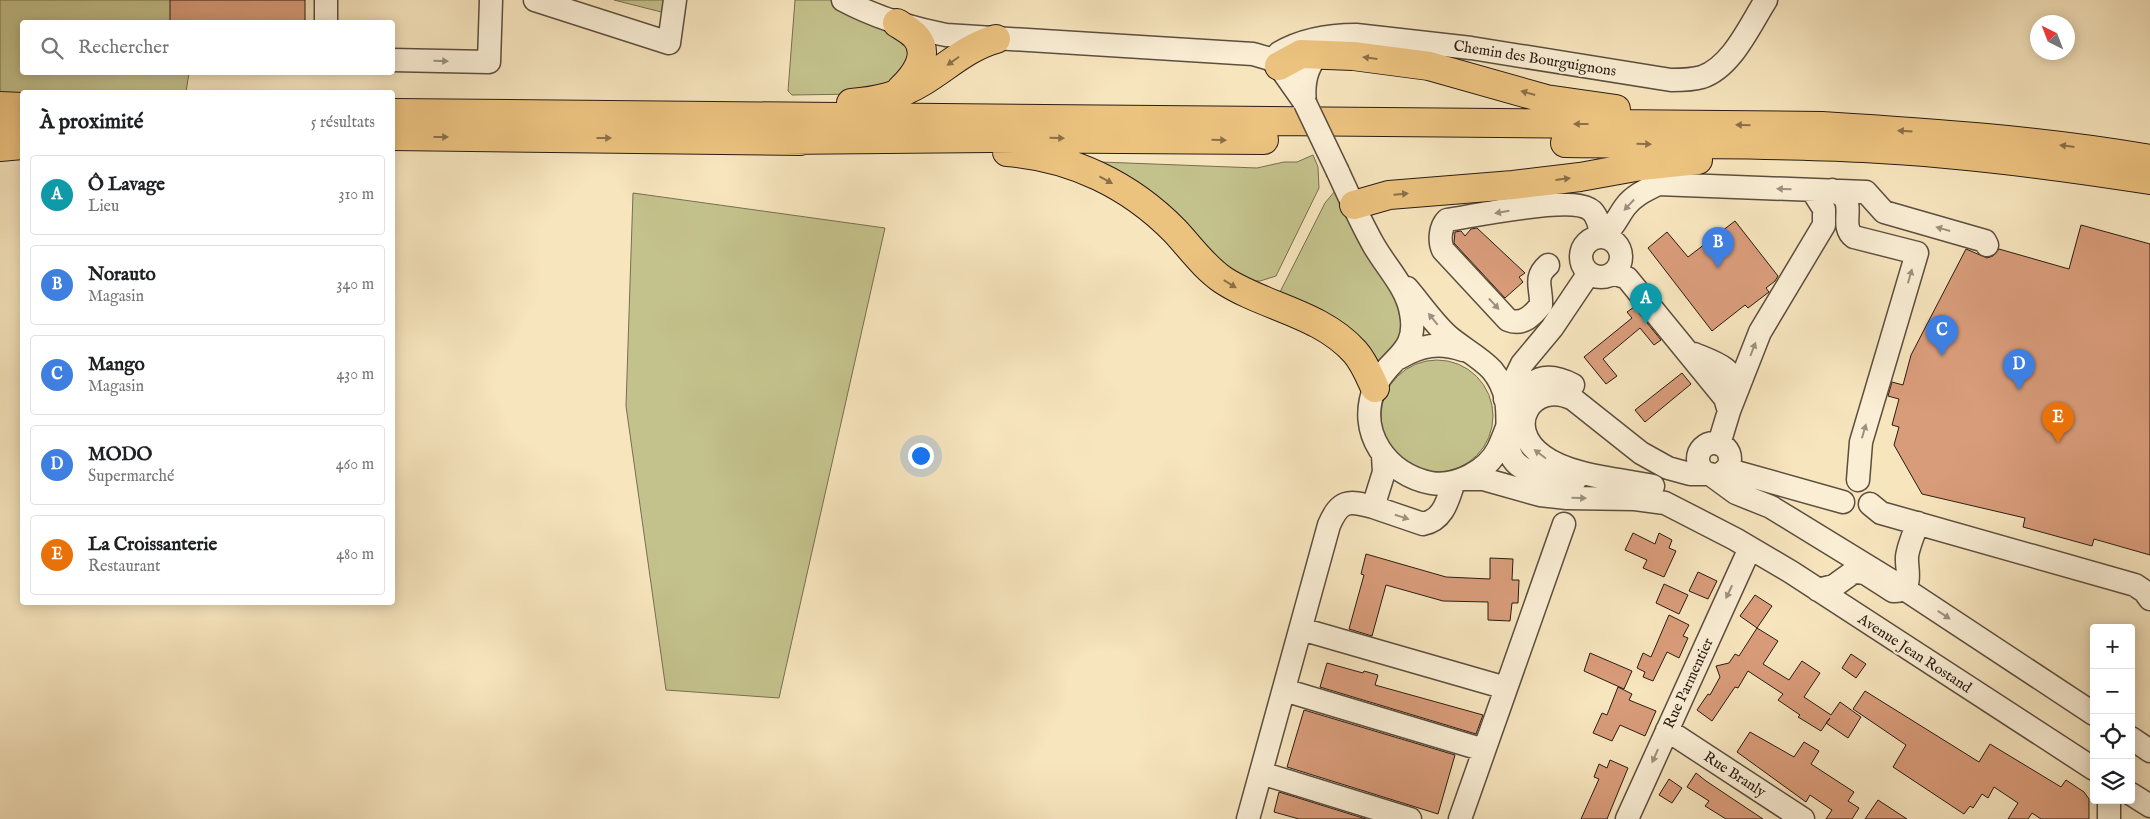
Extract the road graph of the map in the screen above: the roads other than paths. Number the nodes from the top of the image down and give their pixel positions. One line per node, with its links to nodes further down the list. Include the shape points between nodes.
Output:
1 (326, 0): 7 (street)
2 (492, 0): 13 (street, one-way to 2, via 489,62)
3 (535, 0): 4 (street, via 669,43)
4 (675, 0)
5 (842, 0): 8 (street)
6 (1766, 0): 11 (street, Chemin des Bourguignons, via 1722,65 1703,77 1690,80 1671,80)
7 (326, 20)
8 (897, 23): 10 (street, via 946,35); 16 (highway, via 916,37 921,47 920,61 908,82)
9 (1337, 35): 11 (street, Chemin des Bourguignons); 12 (street); 14 (street, Chemin des Bourguignons, via 1287,48)
10 (996, 40): 14 (street, via 1253,54); 16 (highway, one-way to 16, via 971,48 923,82)
11 (1471, 48): 15 (street)
12 (1317, 54): 14 (highway, via 1301,54); 15 (highway, one-way to 12, via 1429,66); 17 (street, via 1305,76)
13 (395, 60)
14 (1275, 63): 17 (street)
15 (1464, 75): 22 (highway, one-way to 15, via 1620,110 1546,99)
16 (884, 98): 20 (highway, via 848,103)
17 (1305, 103): 35 (street, bridge)
18 (0, 106): 19 (highway)
19 (20, 107)
20 (395, 111)
21 (395, 111): 22 (highway, one-way to 21)
22 (1641, 124): 30 (highway, one-way to 22, via 1934,133 1822,126)
23 (0, 126): 24 (highway)
24 (20, 127)
25 (395, 136): 26 (highway, one-way to 26)
26 (780, 140): 32 (highway, one-way to 32, via 1011,138 1864,148 2063,166); 45 (highway, one-way to 45, via 1016,153 1083,169 1137,198 1225,281 1336,335 1355,352)
27 (20, 145): 28 (highway)
28 (0, 147)
29 (2150, 150): 30 (street)
30 (2107, 151): 31 (highway)
31 (2150, 158)
32 (2150, 180)
33 (1822, 190): 36 (street, one-way to 36, via 1658,184 1643,191 1625,207 1616,223); 37 (street, one-way to 33, via 1985,241 1884,212 1866,192); 47 (street, one-way to 33, via 1760,332 1824,225); 52 (street, one-way to 33, via 1861,442 1917,254 1854,237 1847,228 1844,197)
34 (2150, 190): 35 (highway, one-way to 34, via 1389,195 1522,184 1682,161 1740,159 1888,162)
35 (1354, 205): 38 (street)
36 (1602, 236): 39 (street, one-way to 39, via 1592,211 1580,205 1541,205 1447,220 1442,226 1443,250 1512,322 1525,320 1541,304 1539,276); 40 (street, via 1589,240 1581,251 1582,265); 41 (street, via 1614,241 1621,251 1620,263)
37 (1987, 245)
38 (1380, 256): 42 (street, one-way to 38, via 1445,333); 44 (street, via 1402,289 1411,313 1411,339)
39 (1548, 264)
40 (1589, 273): 41 (street, via 1602,277); 43 (street, via 1552,328)
41 (1613, 273): 47 (street, via 1627,278 1725,398)
42 (1472, 354): 43 (street, via 1497,360 1516,359); 44 (street, via 1450,345 1434,344 1414,349); 46 (street, via 1492,370)
43 (1529, 354): 46 (street)
44 (1399, 358): 45 (street, via 1385,371)
45 (1375, 388): 49 (street, via 1370,411 1372,435)
46 (1505, 399): 48 (street)
47 (1732, 401): 50 (street, via 1719,444 1709,444 1702,449 1699,459)
48 (1506, 430): 50 (street, via 1514,406 1525,390 1538,381 1559,379 1594,397 1659,449); 51 (street, via 1498,450 1489,461 1478,471); 53 (street, Avenue Jean Rostand, via 1511,456 1532,473 1563,479)
49 (1383, 456): 51 (street, via 1401,472 1418,480 1436,484); 56 (street, via 1384,472)
50 (1714, 472): 53 (street, one-way to 50, via 1561,467 1527,441 1523,427 1526,412 1535,401 1545,396 1566,396 1668,468 1690,474); 54 (street, via 1740,473); 60 (street, via 1736,493 1771,507)
51 (1459, 480): 56 (street, one-way to 51, via 1423,524 1431,523 1444,509); 59 (street, Avenue Jean Rostand, one-way to 59, via 1483,479 1540,495 1567,498 1658,501)
52 (1858, 480): 54 (street, via 1844,486); 55 (street, via 1871,489)
53 (1653, 486): 59 (street, Avenue Jean Rostand, via 1679,499)
54 (1843, 502): 55 (street, via 1849,509 1858,511)
55 (1870, 504): 57 (street, via 1881,512)
56 (1373, 507): 63 (street, via 1347,503 1336,510)
57 (1918, 523): 60 (street, via 1907,557 1908,583); 62 (street, via 2135,585)
58 (1564, 524): 64 (street)
59 (1742, 543): 61 (street, Avenue Jean Rostand); 67 (street, Rue Parmentier, one-way to 67)
60 (1902, 581): 61 (street, via 1898,591 1893,591 1858,572 1834,586); 66 (street, one-way to 66)
61 (1818, 590): 71 (street, Avenue Jean Rostand)
62 (2150, 599)
63 (1300, 628): 64 (street); 65 (street)
64 (1506, 688): 69 (street)
65 (1284, 690): 69 (street); 72 (street)
66 (2090, 711)
67 (1667, 730): 79 (street, Rue Parmentier, one-way to 79); 80 (street, Rue Branly)
68 (2135, 741): 70 (street)
69 (1484, 750): 78 (street)
70 (2150, 751)
71 (2090, 766)
72 (1261, 773): 76 (street); 77 (street)
73 (2135, 797): 75 (street)
74 (2109, 804): 81 (street)
75 (2150, 806)
76 (1248, 819)
77 (1410, 819)
78 (1460, 819)
79 (1627, 819)
80 (1803, 819)
81 (2109, 819)

